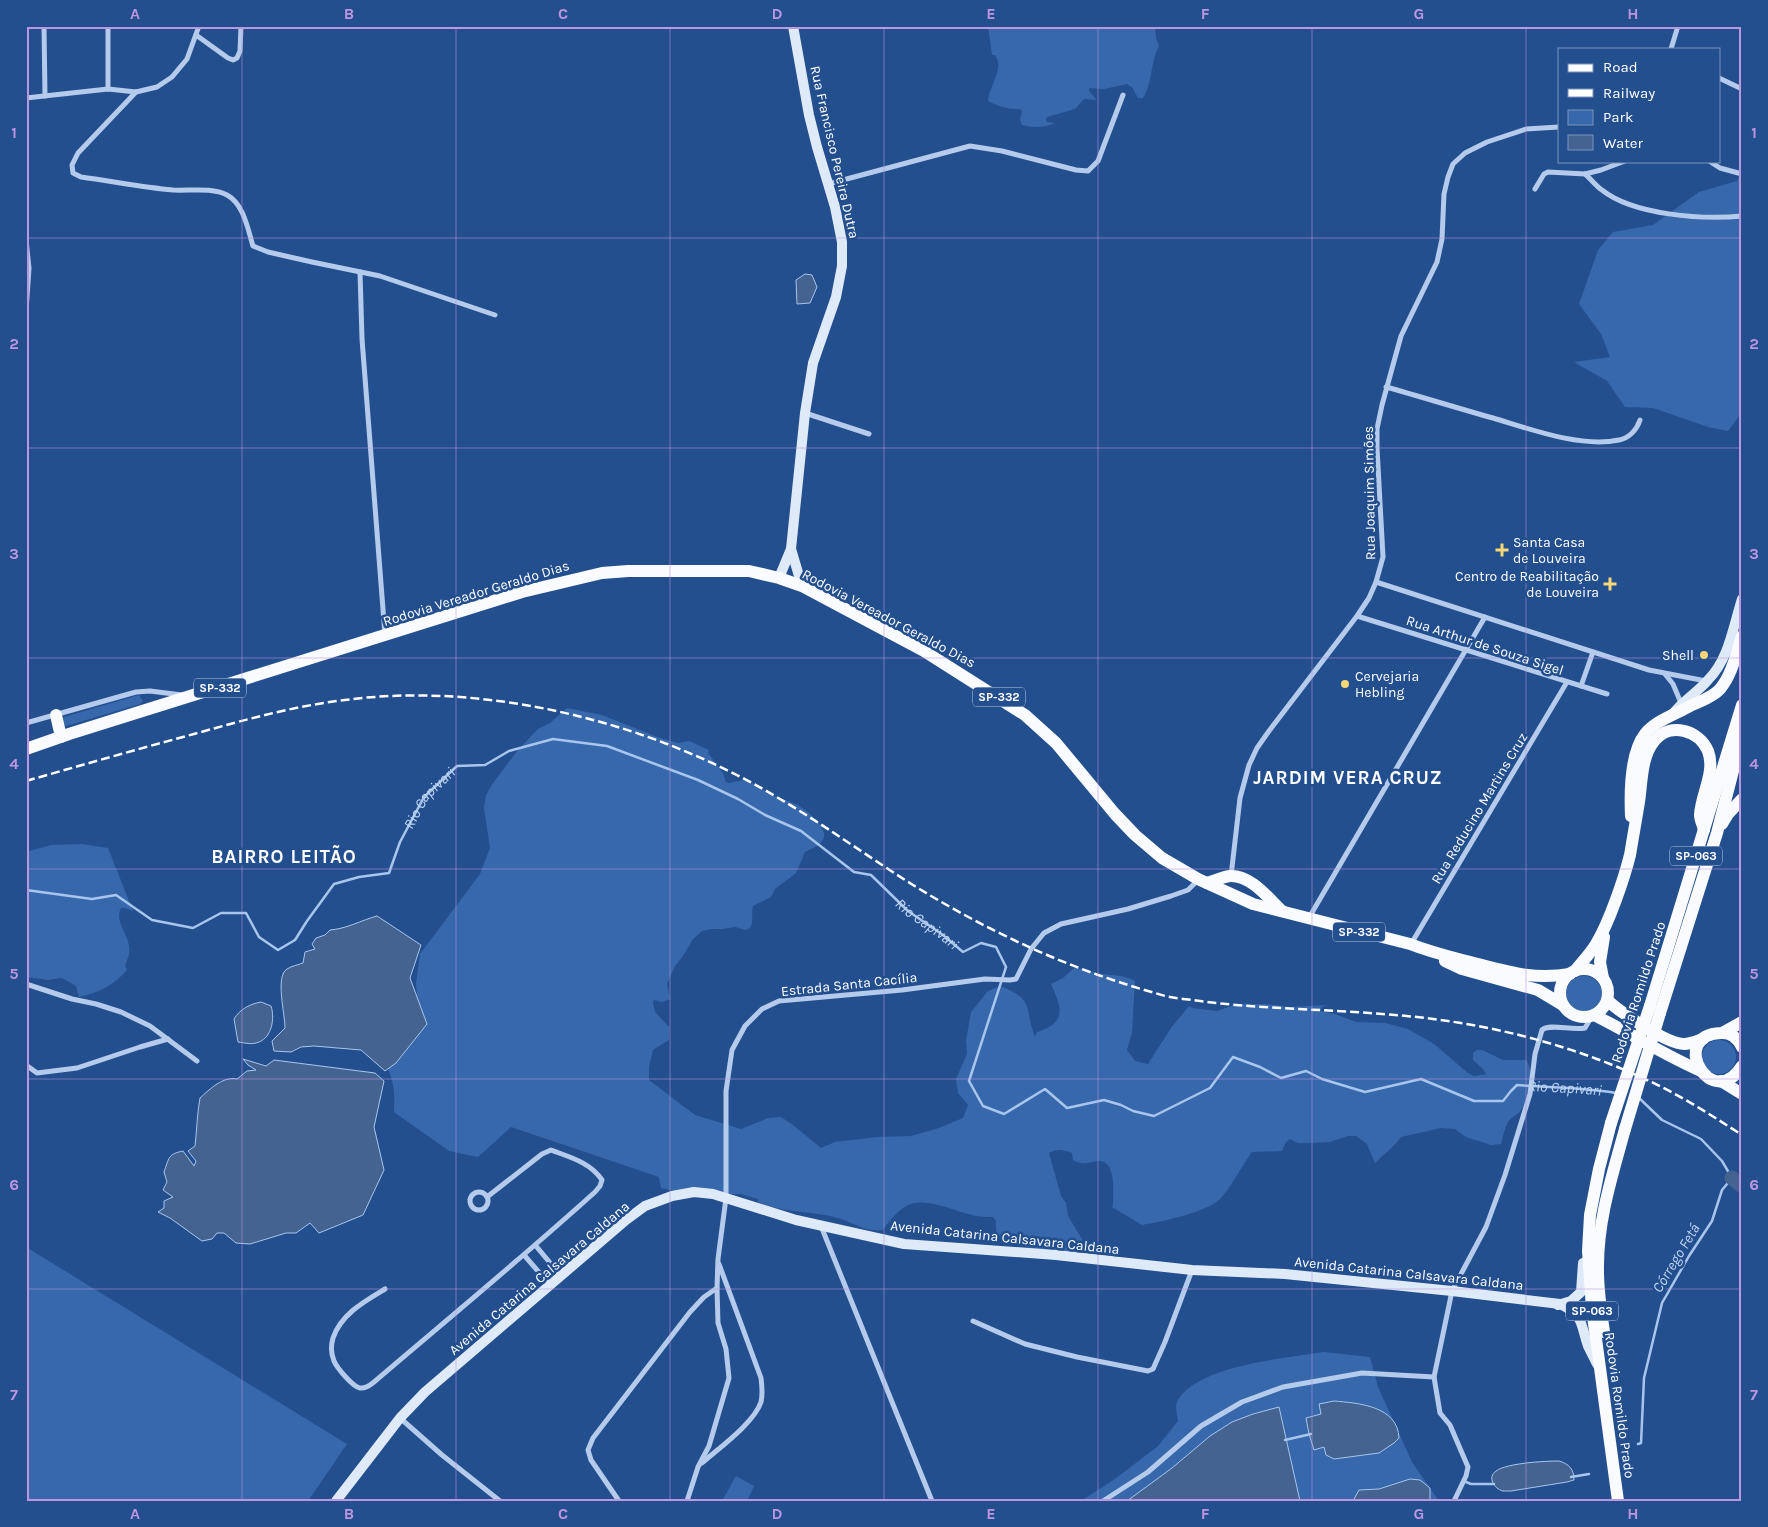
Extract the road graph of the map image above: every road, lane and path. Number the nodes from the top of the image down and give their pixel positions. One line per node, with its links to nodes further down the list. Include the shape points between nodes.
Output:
1 (44, 26): 14 (street)
2 (108, 26): 11 (street)
3 (199, 26): 7 (street)
4 (241, 26): 7 (street, via 240,51 233,60)
5 (793, 26): 21 (street, Rua Francisco Pereira Dutra, via 809,115)
6 (1678, 26): 8 (street)
7 (196, 35): 12 (street, via 187,59 172,77 157,87)
8 (1671, 48)
9 (1720, 78): 10 (street)
10 (1742, 88)
11 (108, 89): 12 (street); 14 (street)
12 (136, 92): 25 (street, via 78,152 72,165 73,173 81,177 227,195 246,222 253,246)
13 (1123, 95): 21 (street, via 1098,161 1088,171 970,146)
14 (45, 96): 15 (street)
15 (26, 98)
16 (1558, 127): 28 (street, Rua Joaquim Simões, via 1506,134 1464,153 1453,164 1444,194 1442,239 1437,262 1401,336)
17 (1622, 162): 19 (street)
18 (1711, 162): 20 (street)
19 (1586, 174): 22 (street, via 1548,172); 23 (street, via 1602,191 1640,209 1696,217)
20 (1742, 174)
21 (828, 184): 29 (street, Rua Francisco Pereira Dutra, via 842,242 842,266 836,297 813,363)
22 (1535, 190)
23 (1742, 216)
24 (26, 240): 26 (street, via 29,268)
25 (360, 272): 27 (street); 39 (street, via 362,340)
26 (26, 311)
27 (495, 314)
28 (1386, 387): 30 (street, via 1577,440 1621,440 1637,428); 34 (street, Rua Joaquim Simões, via 1378,429 1383,557)
29 (805, 413): 31 (street); 32 (street, Rua Francisco Pereira Dutra)
30 (1640, 420)
31 (869, 434)
32 (791, 549): 33 (street, Rua Francisco Pereira Dutra); 35 (street, Rua Francisco Pereira Dutra)
33 (779, 578): 35 (main road, Rodovia Vereador Geraldo Dias / SP-332); 39 (main road, Rodovia Vereador Geraldo Dias / SP-332, via 734,571 602,573 522,592)
34 (1376, 582): 37 (street, Rua Joaquim Simões); 38 (street)
35 (802, 586): 61 (main road, Rodovia Vereador Geraldo Dias / SP-332, via 924,651 1025,715 1056,743 1148,848)
36 (1742, 599): 44 (street, via 1722,662)
37 (1357, 616): 41 (street, Rua Arthur de Souza Sigel); 60 (street, Rua Joaquim Simões, via 1256,748 1240,798)
38 (1485, 617): 41 (street); 42 (street)
39 (385, 636): 48 (main road, Rodovia Vereador Geraldo Dias / SP-332)
40 (1742, 636): 52 (main road, via 1727,678 1719,690)
41 (1467, 650): 45 (street, Rua Arthur de Souza Sigel); 66 (street)
42 (1593, 652): 43 (street); 46 (street)
43 (1664, 673): 44 (street); 49 (street)
44 (1708, 681): 49 (street)
45 (1567, 682): 46 (street, Rua Arthur de Souza Sigel); 68 (street, Rua Reducino Martins Cruz)
46 (1581, 686): 47 (street, Rua Arthur de Souza Sigel)
47 (1607, 694)
48 (193, 696): 51 (street, via 136,692); 55 (main road, Rodovia Vereador Geraldo Dias / SP-332)
49 (1680, 704): 52 (street)
50 (1742, 705): 58 (main road, Rodovia Romildo Prado / SP-063)
51 (56, 715): 53 (street); 55 (main road)
52 (1670, 717): 59 (main road, via 1645,734 1637,750 1632,770)
53 (26, 723)
54 (1742, 736): 58 (main road, Rodovia Romildo Prado / SP-063)
55 (61, 737): 56 (main road, Rodovia Vereador Geraldo Dias / SP-332)
56 (26, 749)
57 (1742, 799): 58 (main road)
58 (1710, 831): 59 (main road, via 1700,816 1709,774 1708,752 1695,736 1674,729 1655,740 1650,749 1642,773); 75 (main road, Rodovia Romildo Prado / SP-063)
59 (1632, 840): 67 (main road)
60 (1231, 876): 61 (main road); 62 (main road, Rodovia Vereador Geraldo Dias / SP-332, via 1246,880); 63 (main road)
61 (1202, 881): 63 (main road, Rodovia Vereador Geraldo Dias / SP-332); 90 (street, Estrada Santa Cacília, via 1188,890 1128,910 1061,924 1044,933 1031,949 1016,979 985,979 779,1001 762,1009 745,1026 732,1050 726,1091)
62 (1261, 891): 64 (main road); 65 (main road, Rodovia Vereador Geraldo Dias / SP-332)
63 (1230, 894): 64 (main road, Rodovia Vereador Geraldo Dias / SP-332)
64 (1253, 904): 65 (main road, Rodovia Vereador Geraldo Dias / SP-332)
65 (1282, 911): 66 (main road, Rodovia Vereador Geraldo Dias / SP-332)
66 (1309, 918): 68 (main road, Rodovia Vereador Geraldo Dias / SP-332)
67 (1606, 922): 70 (main road, via 1596,944); 71 (main road, via 1600,962)
68 (1410, 944): 69 (main road, Rodovia Vereador Geraldo Dias / SP-332)
69 (1435, 954): 70 (main road, Rodovia Vereador Geraldo Dias / SP-332, via 1528,976 1551,977); 74 (main road, Rodovia Vereador Geraldo Dias / SP-332, via 1460,969 1538,990)
70 (1572, 973): 71 (main road, SP-332, via 1590,970); 74 (main road, via 1561,988)
71 (1603, 978): 73 (main road)
72 (26, 984): 79 (street, via 121,1012)
73 (1607, 1000): 76 (main road); 80 (main road, via 1630,1019 1677,1044)
74 (1563, 1005): 76 (main road, SP-332, via 1575,1016)
75 (1655, 1009): 88 (main road, Rodovia Romildo Prado / SP-063, bridge); 115 (main road, Rodovia Romildo Prado / SP-063, bridge, via 1603,1208 1600,1235 1598,1272 1604,1335)
76 (1593, 1015): 85 (main road, SP-332); 100 (street, via 1585,1028 1544,1027 1540,1034 1530,1094 1519,1132 1486,1227)
77 (1742, 1022): 78 (main road)
78 (1724, 1032): 80 (main road, via 1713,1033); 81 (main road, via 1737,1039)
79 (168, 1039): 82 (street); 83 (street, via 77,1068 37,1073)
80 (1703, 1039): 85 (main road, via 1696,1055)
81 (1742, 1047)
82 (197, 1061)
83 (26, 1065)
84 (1742, 1066): 86 (main road, via 1730,1078)
85 (1700, 1071): 86 (main road, SP-332)
86 (1721, 1080): 87 (main road, SP-332)
87 (1742, 1094)
88 (1610, 1125): 101 (street, via 1587,1199 1581,1292 1571,1301); 103 (main road, Rodovia Romildo Prado / SP-063, via 1590,1215 1590,1296)
89 (487, 1196): 92 (street, via 550,1150 596,1171 602,1180 600,1186)
90 (726, 1198): 91 (street, Avenida Catarina Calsavara Caldana); 94 (street, Estrada Santa Cacília); 96 (street, Avenida Catarina Calsavara Caldana, via 694,1192 645,1206)
91 (821, 1225): 95 (street, Avenida Catarina Calsavara Caldana, via 904,1244 1056,1255); 111 (street)
92 (536, 1246): 93 (street); 96 (street)
93 (524, 1256): 97 (street); 99 (street, via 374,1382 361,1388 354,1385 333,1361 333,1336 359,1305)
94 (718, 1259): 98 (street, Estrada Santa Cacília); 106 (street, via 763,1391 755,1414)
95 (1192, 1270): 100 (street, Avenida Catarina Calsavara Caldana, via 1285,1274); 102 (street, via 1162,1349 1153,1369 1148,1371 1025,1344)
96 (561, 1276): 97 (street, Avenida Catarina Calsavara Caldana)
97 (550, 1285): 105 (street, Avenida Catarina Calsavara Caldana, via 425,1392)
98 (716, 1288): 106 (street, Estrada Santa Cacília, via 718,1323 726,1349 729,1378 709,1446); 109 (street, via 690,1312 593,1438 588,1450 591,1460)
99 (385, 1289)
100 (1452, 1291): 101 (street, Avenida Catarina Calsavara Caldana); 104 (street)
101 (1558, 1305): 103 (street, via 1570,1310 1581,1323)
102 (973, 1321)
103 (1601, 1370): 114 (main road, Rodovia Romildo Prado / SP-063)
104 (1434, 1378): 112 (street, via 1362,1373 1344,1375 1283,1387 1242,1402 1201,1426 1148,1472); 113 (street, via 1440,1413 1450,1425 1468,1466)
105 (400, 1418): 107 (street, Avenida Catarina Calsavara Caldana); 108 (street)
106 (698, 1467): 110 (street, Estrada Santa Cacília)
107 (336, 1501)
108 (500, 1501)
109 (619, 1501)
110 (687, 1501)
111 (932, 1501)
112 (1103, 1501)
113 (1454, 1501)
114 (1618, 1501)
115 (1626, 1501)

